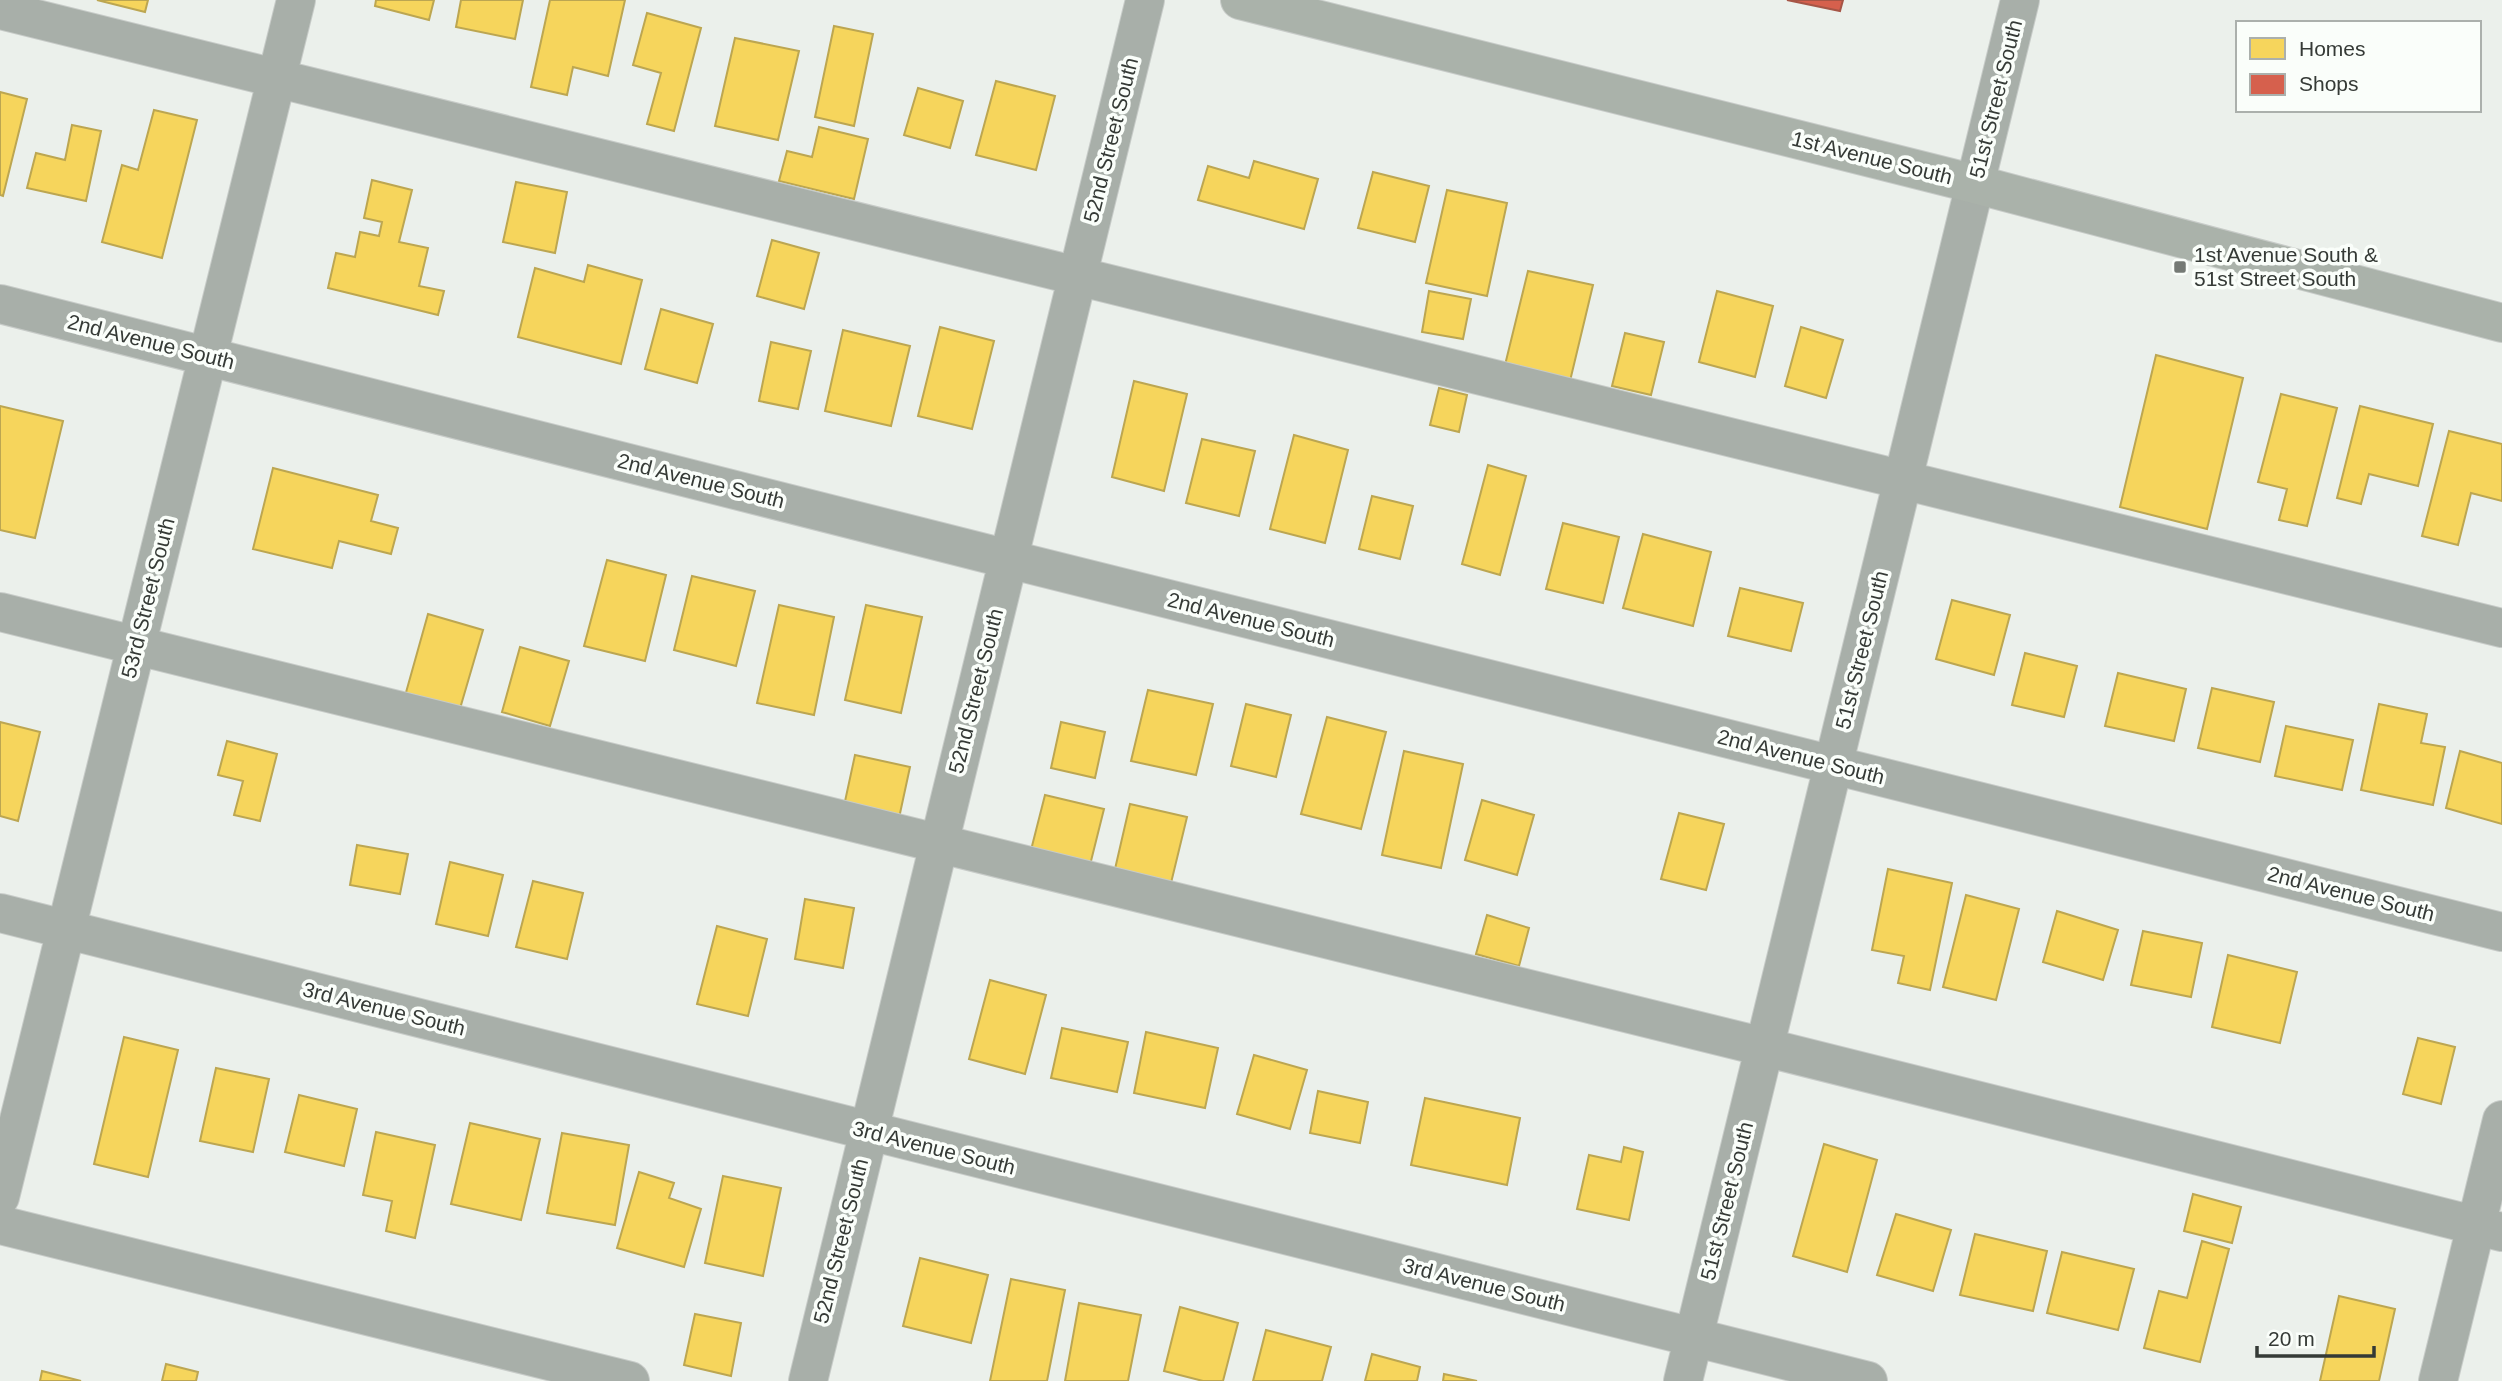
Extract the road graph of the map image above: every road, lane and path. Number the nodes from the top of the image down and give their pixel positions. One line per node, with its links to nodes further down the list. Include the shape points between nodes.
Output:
1 (296, 0): 6 (street, 53rd Street South)
2 (1145, 0): 8 (street, 52nd Street South)
3 (1240, 0): 7 (main road, 1st Avenue South)
4 (2020, 0): 7 (street, 51st Street South)
5 (0, 10): 6 (street)
6 (277, 78): 8 (street); 11 (street, 53rd Street South)
7 (1975, 184): 10 (main road, 1st Avenue South); 12 (street, 51st Street South)
8 (1078, 275): 12 (street); 13 (street, 52nd Street South)
9 (0, 304): 11 (street, 2nd Avenue South)
10 (2502, 323)
11 (208, 357): 13 (street, 2nd Avenue South); 16 (street, 53rd Street South)
12 (1903, 479): 15 (street); 17 (street, 51st Street South)
13 (1009, 559): 17 (street, 2nd Avenue South); 18 (street, 52nd Street South)
14 (0, 612): 16 (street)
15 (2502, 628)
16 (137, 644): 18 (street); 20 (street, 53rd Street South)
17 (1834, 765): 21 (street, 2nd Avenue South); 22 (street, 51st Street South)
18 (939, 843): 22 (street); 24 (street, 52nd Street South)
19 (0, 913): 20 (street, 3rd Avenue South)
20 (66, 929): 24 (street, 3rd Avenue South); 25 (street, 53rd Street South)
21 (2502, 932)
22 (1764, 1047): 27 (street); 28 (street, 51st Street South)
23 (2502, 1120): 27 (street)
24 (868, 1132): 28 (street, 3rd Avenue South); 30 (street, 52nd Street South)
25 (0, 1197)
26 (0, 1225): 29 (street)
27 (2489, 1229): 33 (street)
28 (1694, 1338): 31 (street, 51st Street South); 32 (street, 3rd Avenue South)
29 (629, 1381)
30 (807, 1381)
31 (1683, 1381)
32 (1868, 1381)
33 (2438, 1381)

